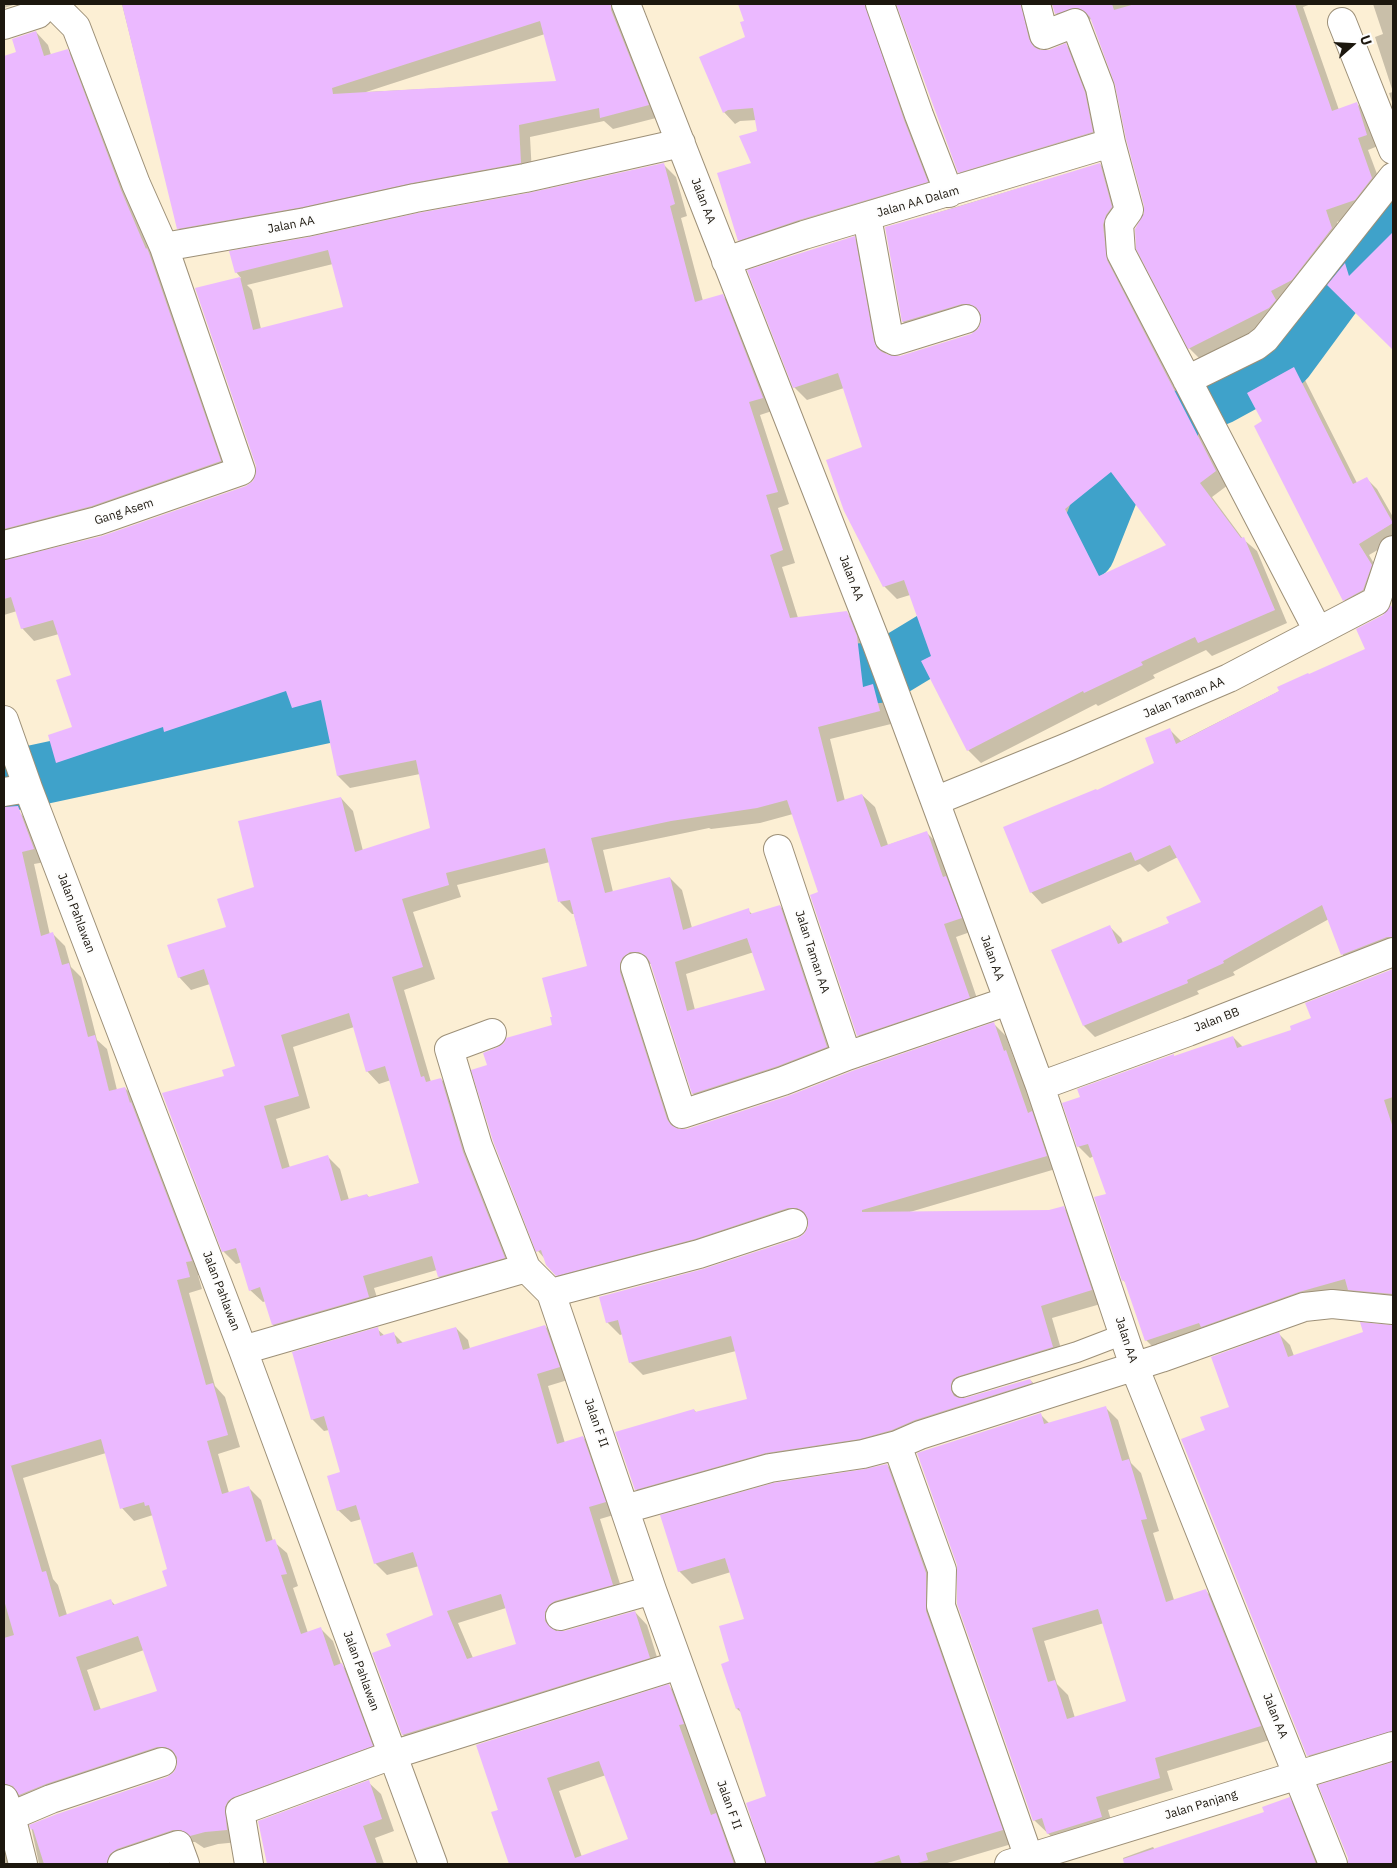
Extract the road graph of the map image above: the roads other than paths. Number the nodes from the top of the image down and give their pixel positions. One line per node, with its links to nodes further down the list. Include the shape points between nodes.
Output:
1 (47, 4): 7 (street, via 38,14)
2 (53, 4): 14 (street, via 76,27 136,184)
3 (626, 4): 8 (street, Jalan AA)
4 (880, 4): 12 (street)
5 (1036, 4): 9 (street, via 1044,35 1075,23 1100,88)
6 (1342, 22): 10 (street)
7 (4, 26)
8 (681, 143): 14 (street, Jalan AA, via 525,178); 15 (street, Jalan AA)
9 (1110, 144): 12 (street, Jalan AA Dalam); 17 (street, via 1129,210 1119,224 1121,253)
10 (1393, 150)
11 (1393, 177): 17 (street, via 1266,340)
12 (949, 193): 13 (street, Jalan AA Dalam)
13 (867, 217): 15 (street, Jalan AA Dalam); 16 (street, via 889,338 895,340)
14 (164, 247): 18 (street, Gang Asem, via 241,471 97,521)
15 (726, 261): 23 (street, Jalan AA)
16 (966, 318)
17 (1186, 380): 20 (street)
18 (4, 545)
19 (1393, 550): 20 (street, Jalan Taman AA, via 1376,601)
20 (1318, 631): 23 (street, Jalan Taman AA, via 1229,678)
21 (4, 720): 22 (street, Jalan Pahlawan)
22 (18, 779): 36 (street, Jalan Pahlawan)
23 (935, 801): 27 (street, Jalan AA)
24 (778, 849): 29 (street, Jalan Taman AA)
25 (1393, 952): 30 (street, Jalan BB)
26 (634, 967): 29 (street, via 682,1114)
27 (1008, 1001): 29 (street); 30 (street, Jalan AA)
28 (492, 1033): 32 (street, via 449,1049 478,1146)
29 (847, 1056)
30 (1040, 1086): 35 (street, Jalan AA)
31 (794, 1223): 33 (street, via 699,1254)
32 (526, 1268): 33 (street, Jalan F II); 36 (street)
33 (551, 1293): 40 (street, Jalan F II)
34 (1393, 1310): 37 (street, via 1332,1304 1304,1307)
35 (1124, 1334): 37 (street, Jalan AA); 38 (lane)
36 (243, 1350): 45 (street, Jalan Pahlawan)
37 (1134, 1366): 39 (street); 47 (street, Jalan AA)
38 (962, 1387)
39 (897, 1445): 40 (street, via 863,1454 770,1468); 49 (street, via 942,1570 941,1606)
40 (626, 1509): 41 (street, Jalan F II)
41 (652, 1590): 42 (street); 43 (street, Jalan F II)
42 (560, 1616)
43 (679, 1665): 45 (street); 55 (street, Jalan F II)
44 (1393, 1746): 47 (street, Jalan Panjang)
45 (392, 1755): 53 (street, via 240,1812); 54 (street, Jalan Pahlawan)
46 (162, 1762): 48 (street, via 51,1799)
47 (1298, 1774): 49 (street, Jalan Panjang); 56 (street, Jalan AA)
48 (7, 1807): 50 (street)
49 (1019, 1861)
50 (22, 1864)
51 (122, 1864): 52 (street, via 178,1845)
52 (185, 1864)
53 (250, 1864)
54 (433, 1864)
55 (751, 1864)
56 (1333, 1864)

